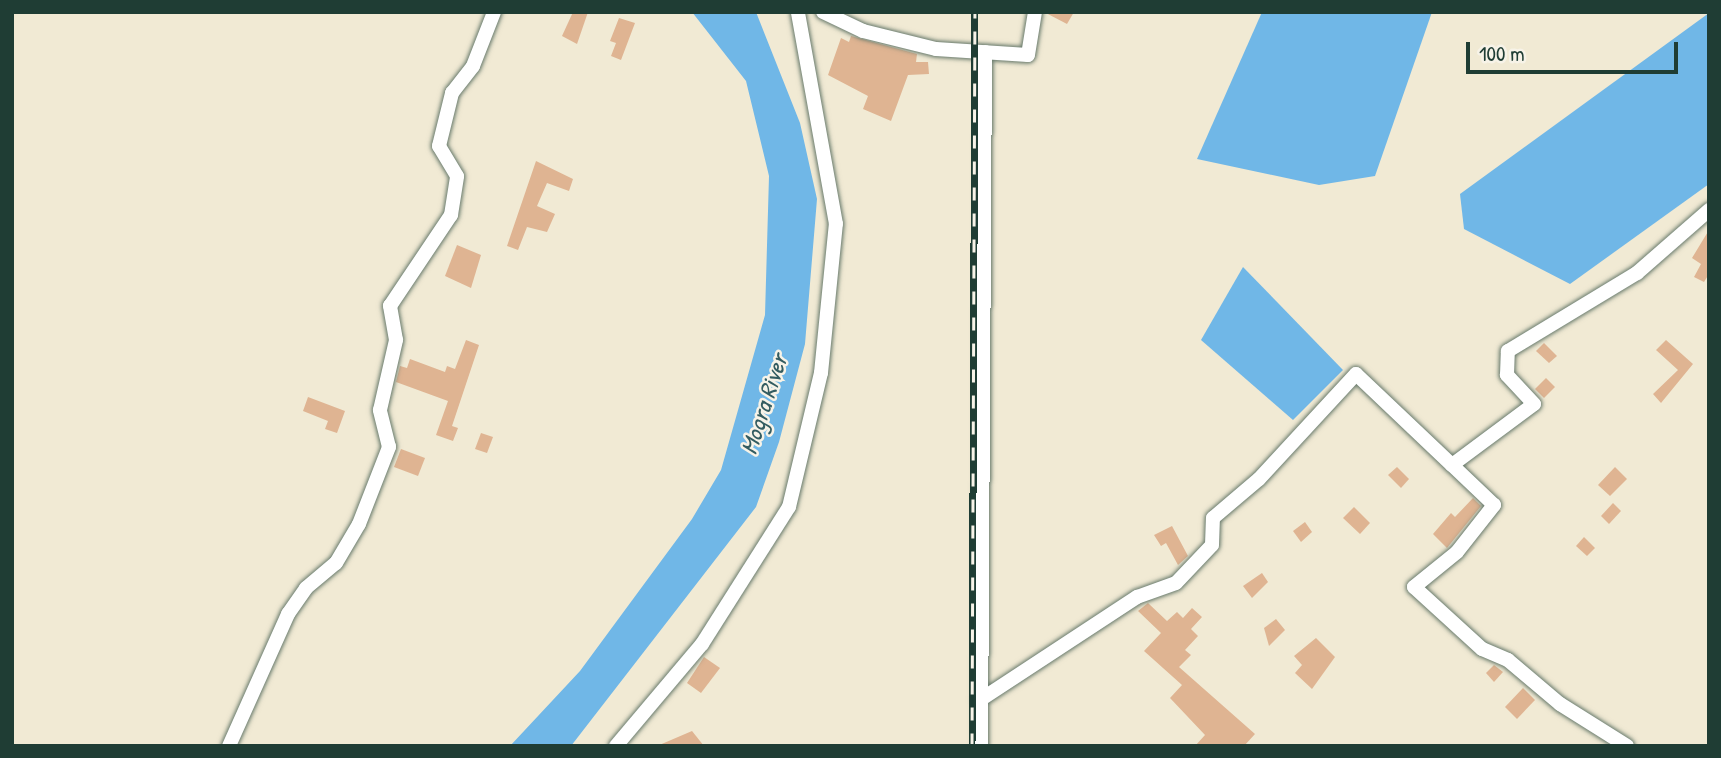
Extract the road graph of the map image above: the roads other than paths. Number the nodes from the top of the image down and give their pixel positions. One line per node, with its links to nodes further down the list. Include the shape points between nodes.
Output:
1 (494, 12): 9 (street, via 473,66 452,93 439,146 457,176 451,215 390,306 396,340 380,410 389,447 359,524 336,564 306,588 288,614)
2 (798, 12): 10 (street, via 836,223 821,373 789,507 702,644)
3 (823, 12): 5 (street, via 863,32 936,49)
4 (1034, 12): 5 (street, via 1028,55)
5 (985, 52): 8 (street, via 986,477)
6 (1709, 210): 7 (street, via 1637,273 1508,351 1507,376 1534,404)
7 (1452, 464): 8 (street, via 1356,374 1259,479 1213,518 1212,545 1176,583 1137,597); 12 (street, via 1494,505 1457,552 1414,587 1482,649 1507,660 1560,704)
8 (980, 700): 11 (street)
9 (229, 746)
10 (616, 746)
11 (981, 746)
12 (1627, 746)

